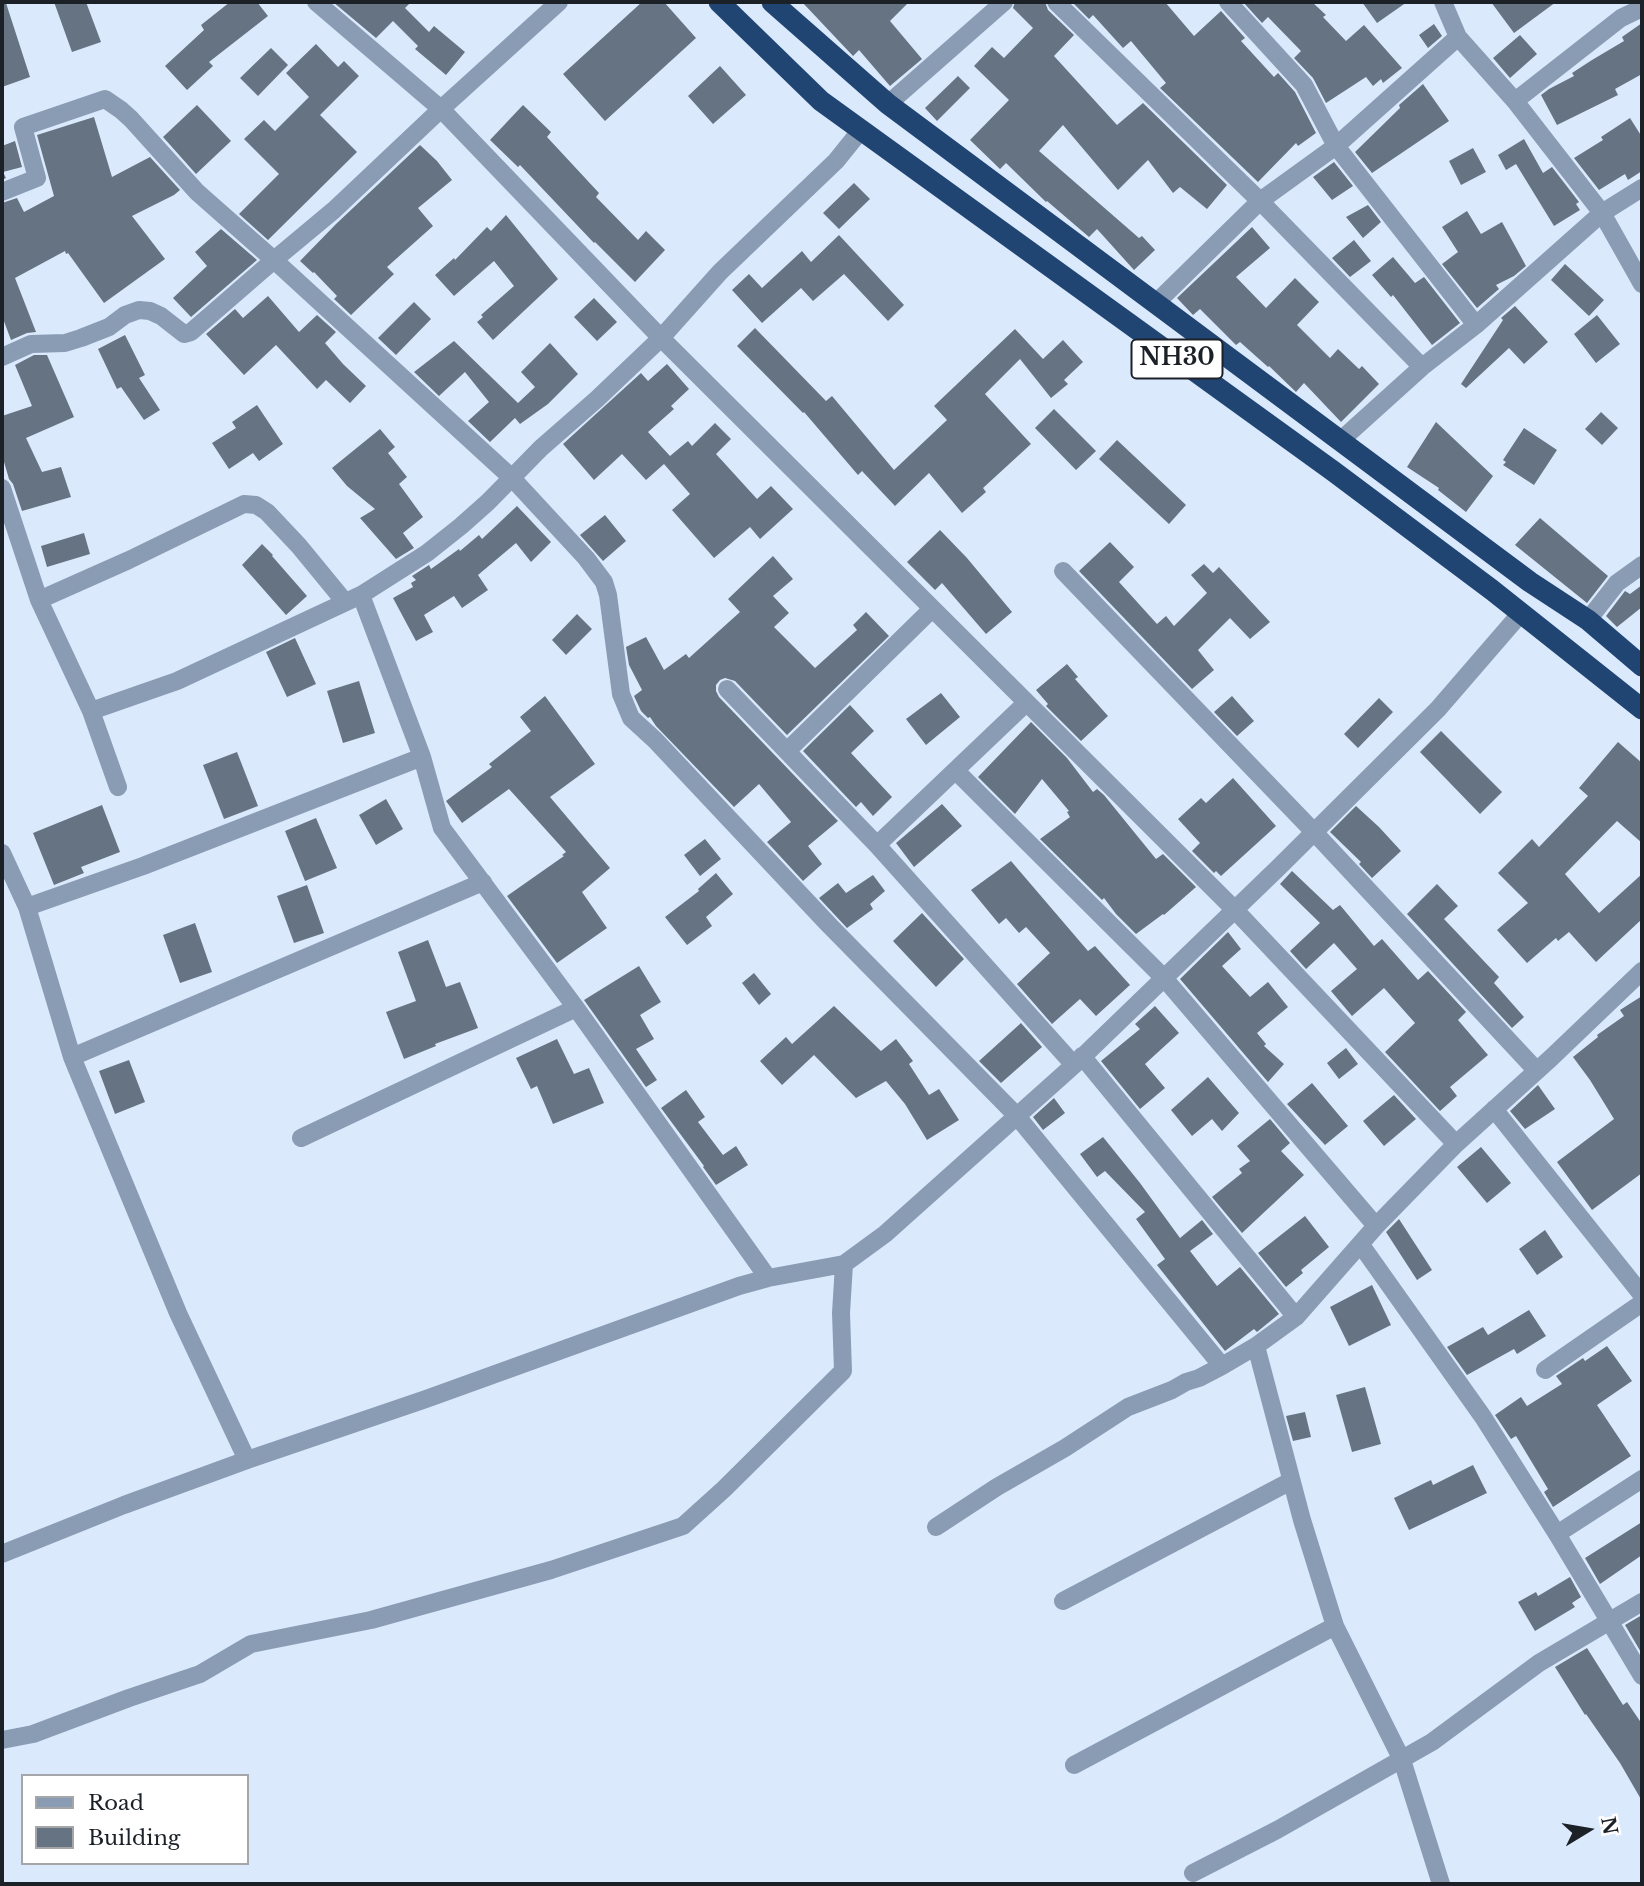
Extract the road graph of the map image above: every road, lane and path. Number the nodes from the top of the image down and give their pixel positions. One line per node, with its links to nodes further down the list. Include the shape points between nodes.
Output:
1 (316, 2): 13 (street)
2 (559, 2): 13 (street)
3 (719, 2): 14 (highway, NH30, via 821,101)
4 (772, 2): 12 (highway, NH30)
5 (1004, 2): 12 (street)
6 (1056, 2): 18 (street)
7 (1228, 2): 15 (street, via 1304,85)
8 (1443, 2): 10 (street)
9 (1642, 8): 11 (street, via 1620,18)
10 (1458, 37): 11 (street); 15 (street)
11 (1515, 101): 19 (street)
12 (888, 104): 22 (highway, NH30)
13 (441, 109): 20 (street, via 334,211); 24 (street)
14 (862, 130): 24 (street); 35 (highway, NH30)
15 (1336, 146): 18 (street); 23 (street)
16 (1642, 188): 19 (street)
17 (2, 192): 20 (street, via 37,178 23,127 105,99 131,118 197,192)
18 (1260, 201): 22 (street); 26 (street)
19 (1602, 213): 21 (street); 23 (street)
20 (274, 260): 25 (street, via 188,334 161,316 139,310 81,338 31,344); 28 (street)
21 (1642, 284)
22 (1156, 303): 27 (highway, NH30)
23 (1476, 325): 26 (street)
24 (661, 338): 28 (street); 34 (street)
25 (2, 357)
26 (1422, 366): 27 (street)
27 (1340, 441): 36 (highway, NH30)
28 (512, 478): 32 (street, via 427,552); 59 (street, via 604,582 621,694 631,718)
29 (2, 488): 33 (street)
30 (1642, 565): 36 (street, via 1617,583)
31 (1063, 571): 46 (street)
32 (353, 599): 33 (street, via 267,512 244,504); 41 (street, via 177,681); 43 (street)
33 (39, 600): 41 (street)
34 (932, 609): 39 (street); 42 (street)
35 (1521, 613): 40 (highway, NH30); 46 (street, via 1438,709)
36 (1588, 620): 37 (highway, NH30)
37 (1642, 666)
38 (727, 689): 42 (street)
39 (1026, 703): 44 (street); 51 (street)
40 (1642, 709)
41 (91, 711): 45 (street)
42 (787, 751): 47 (street)
43 (422, 757): 49 (street, via 442,828); 50 (street)
44 (956, 771): 47 (street); 53 (street)
45 (118, 787)
46 (1314, 832): 51 (street); 57 (street)
47 (877, 845): 56 (street)
48 (2, 853): 50 (street)
49 (483, 882): 54 (street); 55 (street)
50 (27, 907): 55 (street)
51 (1235, 910): 53 (street); 61 (street)
52 (1642, 971): 57 (street)
53 (1164, 978): 56 (street); 62 (street)
54 (576, 1009): 60 (street); 65 (street)
55 (72, 1057): 72 (street, via 178,1313)
56 (1078, 1061): 59 (street); 68 (street)
57 (1537, 1071): 58 (street)
58 (1494, 1109): 61 (street); 66 (street)
59 (1016, 1115): 64 (street, via 885,1234); 70 (street)
60 (301, 1138)
61 (1456, 1144): 62 (street)
62 (1376, 1226): 63 (street)
63 (1361, 1245): 68 (street); 76 (street, via 1483,1417)
64 (844, 1264): 65 (street); 83 (street, via 843,1371 683,1526 551,1570 372,1620 251,1644 200,1674 33,1734)
65 (768, 1278): 72 (street)
66 (1642, 1295)
67 (1642, 1303): 71 (street)
68 (1296, 1317): 69 (street)
69 (1256, 1346): 70 (street); 74 (street)
70 (1222, 1366): 75 (street, via 1128,1407)
71 (1545, 1370)
72 (247, 1460): 77 (street)
73 (1642, 1479): 76 (street)
74 (1291, 1481): 78 (street); 81 (street)
75 (936, 1527)
76 (1557, 1534): 80 (street)
77 (2, 1553)
78 (1063, 1601)
79 (1642, 1602): 80 (street)
80 (1609, 1622): 82 (street); 84 (street, via 1539,1663)
81 (1335, 1626): 84 (street); 85 (street)
82 (1642, 1676)
83 (2, 1740)
84 (1402, 1760): 86 (street); 87 (street)
85 (1074, 1765)
86 (1193, 1873)
87 (1441, 1884)

